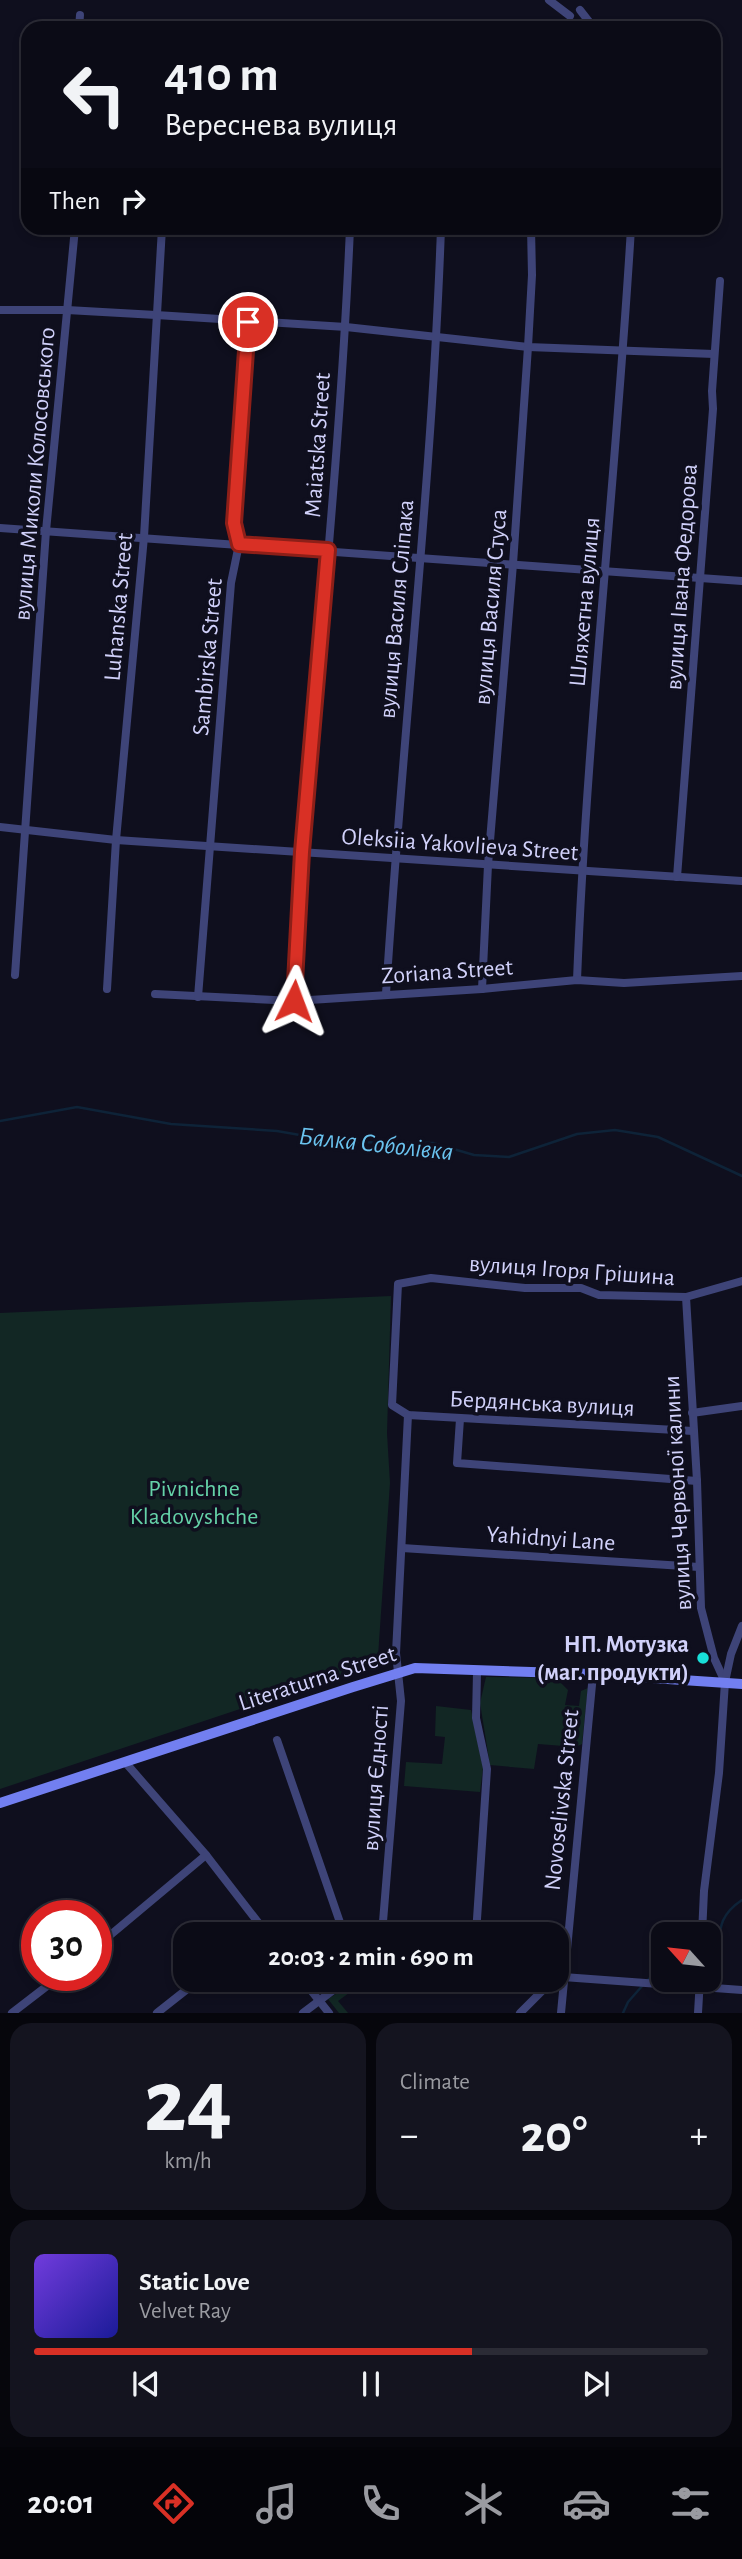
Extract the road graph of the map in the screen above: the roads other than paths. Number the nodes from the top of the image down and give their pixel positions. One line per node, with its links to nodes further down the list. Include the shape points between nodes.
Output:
1 (549, 0): 4 (street)
2 (580, 10): 6 (street)
3 (80, 15): 5 (street)
4 (570, 16)
5 (80, 21)
6 (589, 21)
7 (74, 235): 15 (street, вулиця Миколи Колосовського)
8 (162, 235): 16 (street, Luhanska Street)
9 (350, 235): 18 (street, Maiatska Street)
10 (441, 235): 19 (street, вулиця Василя Сліпака)
11 (531, 235): 20 (street, вулиця Василя Стуса)
12 (631, 235): 21 (street, Шляхетна вулиця)
13 (720, 281): 22 (street, вулиця Івана Федорова)
14 (0, 310): 15 (street)
15 (67, 310): 16 (street); 24 (street, вулиця Миколи Колосовського)
16 (156, 315): 17 (street); 25 (street, Luhanska Street)
17 (248, 322): 18 (street); 26 (street, Sambirska Street, via 234,523)
18 (346, 327): 19 (street); 27 (street, Maiatska Street)
19 (437, 336): 20 (street); 28 (street, вулиця Василя Сліпака)
20 (528, 347): 21 (street); 29 (street, вулиця Василя Стуса)
21 (624, 349): 22 (street); 30 (street, Шляхетна вулиця)
22 (714, 354): 31 (street, вулиця Івана Федорова)
23 (0, 528): 24 (street)
24 (46, 531): 25 (street); 34 (street, вулиця Миколи Колосовського)
25 (144, 537): 26 (street); 35 (street, Luhanska Street)
26 (239, 544): 27 (street); 36 (street, Sambirska Street, via 231,583)
27 (328, 550): 28 (street); 37 (street, Maiatska Street)
28 (420, 557): 29 (street); 38 (street, вулиця Василя Сліпака)
29 (513, 564): 30 (street); 39 (street, вулиця Василя Стуса)
30 (606, 571): 31 (street); 40 (street, Шляхетна вулиця)
31 (701, 578): 32 (street); 41 (street, вулиця Івана Федорова)
32 (742, 581)
33 (2, 826): 34 (street, Oleksiia Yakovlieva Street)
34 (26, 829): 35 (street, Oleksiia Yakovlieva Street); 43 (street, вулиця Миколи Колосовського)
35 (116, 841): 36 (street, Oleksiia Yakovlieva Street); 46 (street, Luhanska Street)
36 (210, 845): 37 (street, Oleksiia Yakovlieva Street); 50 (street, Sambirska Street)
37 (302, 852): 38 (street, Oleksiia Yakovlieva Street); 51 (street, Maiatska Street)
38 (395, 859): 39 (street, Oleksiia Yakovlieva Street); 49 (street, вулиця Василя Сліпака)
39 (488, 865): 40 (street, Oleksiia Yakovlieva Street); 47 (street, вулиця Василя Стуса)
40 (581, 872): 41 (street, Oleksiia Yakovlieva Street); 45 (street, Шляхетна вулиця)
41 (677, 877): 42 (street, Oleksiia Yakovlieva Street)
42 (742, 881)
43 (15, 975)
44 (742, 976): 45 (street, Zoriana Street)
45 (577, 980): 47 (street, Zoriana Street)
46 (107, 989)
47 (482, 989): 49 (street, Zoriana Street)
48 (155, 994): 50 (street, Zoriana Street)
49 (386, 994): 51 (street, Zoriana Street)
50 (198, 997): 51 (street, Zoriana Street)
51 (294, 1001)
52 (742, 1281): 53 (street, вулиця Ігоря Грішина)
53 (686, 1297): 54 (street, вулиця Ігоря Грішина, via 599,1295 581,1288 525,1288 431,1278 398,1284); 56 (street, вулиця Червоної калини)
54 (392, 1405): 57 (street, Бердянська вулиця)
55 (742, 1406): 56 (street)
56 (692, 1413): 59 (street, вулиця Червоної калини)
57 (408, 1415): 58 (street, Бердянська вулиця); 61 (street, вулиця Єдності)
58 (460, 1419): 59 (street, Бердянська вулиця); 60 (street, via 457,1464)
59 (693, 1431): 60 (street, вулиця Червоної калини)
60 (697, 1480): 62 (street, вулиця Червоної калини)
61 (402, 1548): 62 (street, Yahidnyi Lane); 64 (street, вулиця Єдності)
62 (699, 1567): 67 (street, вулиця Червоної калини, via 706,1632)
63 (742, 1626): 67 (street)
64 (399, 1672): 65 (street, Literaturna Street, via 436,1668); 70 (street, Literaturna Street); 75 (street, вулиця Єдності, via 401,1701)
65 (477, 1672): 66 (street, Literaturna Street); 76 (street, via 475,1718 487,1769)
66 (593, 1674): 67 (street, Literaturna Street); 78 (street, Novoselivska Street)
67 (725, 1682): 68 (street, Literaturna Street); 77 (street, вулиця Червоної калини)
68 (742, 1684)
69 (277, 1740): 74 (street)
70 (125, 1762): 71 (street, Literaturna Street); 72 (street)
71 (0, 1803)
72 (206, 1854): 73 (street); 79 (street)
73 (256, 1922)
74 (340, 1922)
75 (383, 1922)
76 (477, 1922)
77 (703, 1922)
78 (569, 1925)
79 (112, 1933)
80 (569, 1977): 81 (street)
81 (651, 1981)
82 (721, 1986): 83 (street)
83 (742, 1990)
84 (41, 1991): 92 (street)
85 (184, 1992): 93 (street)
86 (312, 1992): 91 (street)
87 (331, 1992): 91 (street)
88 (541, 1992): 96 (street)
89 (563, 1992): 97 (street, Novoselivska Street)
90 (699, 1992): 98 (street)
91 (319, 2001): 94 (street); 95 (street)
92 (12, 2013)
93 (157, 2013)
94 (303, 2013)
95 (329, 2013)
96 (520, 2013)
97 (561, 2013)
98 (698, 2013)

